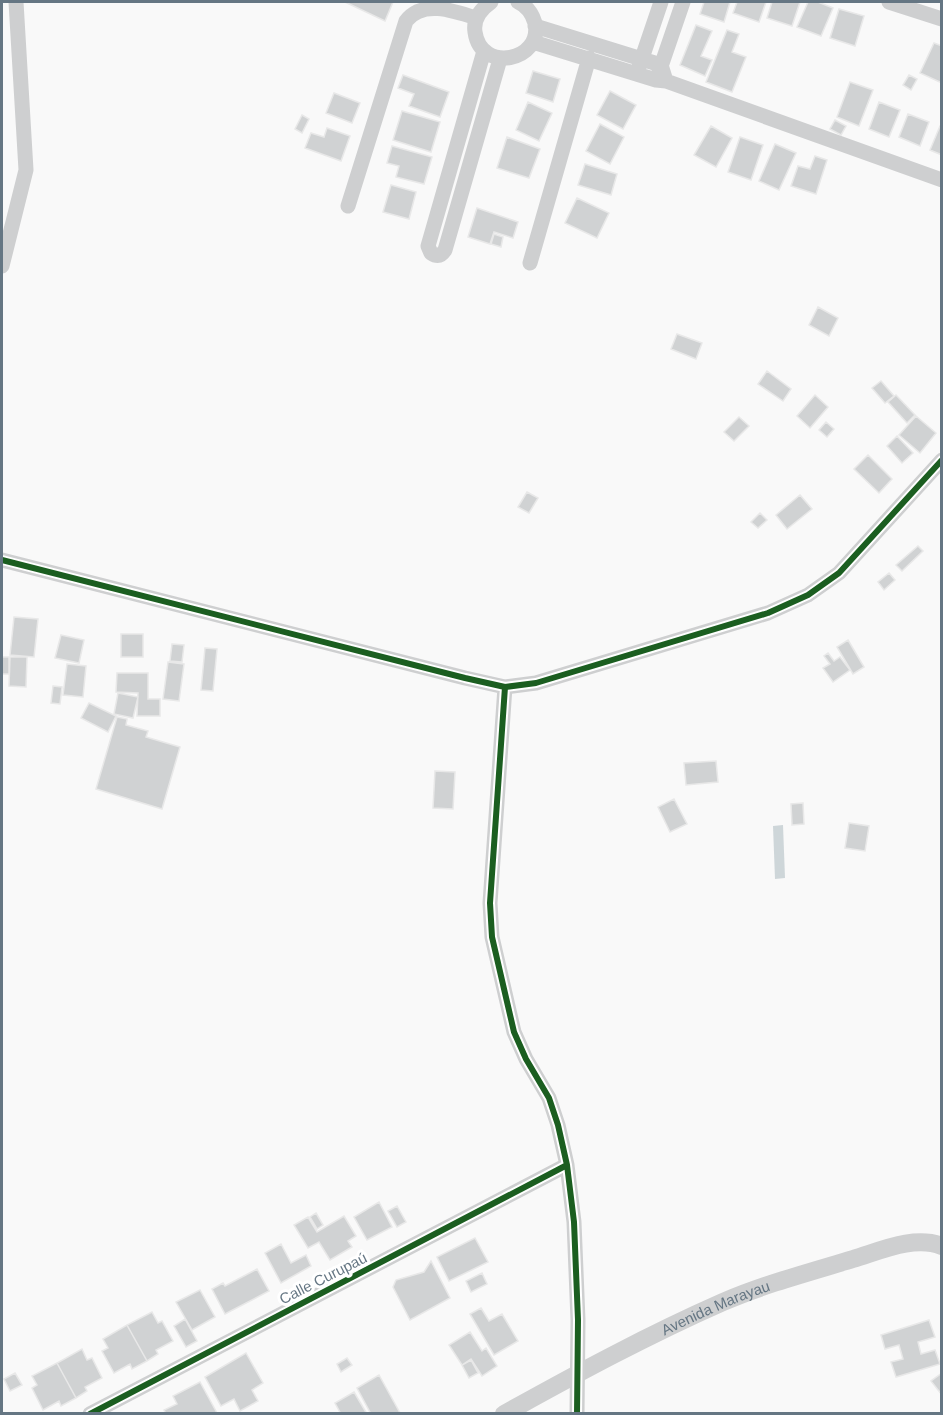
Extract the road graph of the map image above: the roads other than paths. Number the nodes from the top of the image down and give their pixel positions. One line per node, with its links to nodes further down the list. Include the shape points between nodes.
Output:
1 (16, 2): 20 (street, via 26,170)
2 (491, 2): 7 (street)
3 (518, 2): 9 (street, via 525,5)
4 (661, 2): 15 (street)
5 (683, 2): 14 (street)
6 (889, 2): 8 (street)
7 (476, 18): 11 (street, via 474,30); 18 (street, via 432,4 410,14)
8 (942, 20)
9 (535, 26): 10 (street); 15 (street)
10 (532, 42): 12 (street); 13 (street, via 519,56)
11 (484, 51): 13 (street); 13 (street, via 428,246 436,256 445,250)
12 (589, 58): 15 (street); 19 (street)
13 (500, 59)
14 (662, 65): 15 (street); 16 (street)
15 (639, 66): 16 (street)
16 (661, 81): 17 (street)
17 (942, 180)
18 (348, 206)
19 (530, 263)
20 (2, 266)
21 (942, 460): 23 (street, via 839,573 808,595 768,614 536,683)
22 (2, 560): 23 (street)
23 (505, 687): 24 (street, via 490,903 492,937 514,1032 549,1098)
24 (567, 1165): 26 (street, via 574,1222); 27 (street, Calle Curupaú)
25 (942, 1246): 26 (street, Avenida Marayau, via 909,1243 795,1276 724,1301)
26 (577, 1373): 28 (street, Avenida Marayau); 29 (street)
27 (90, 1413)
28 (504, 1413)
29 (578, 1413)

